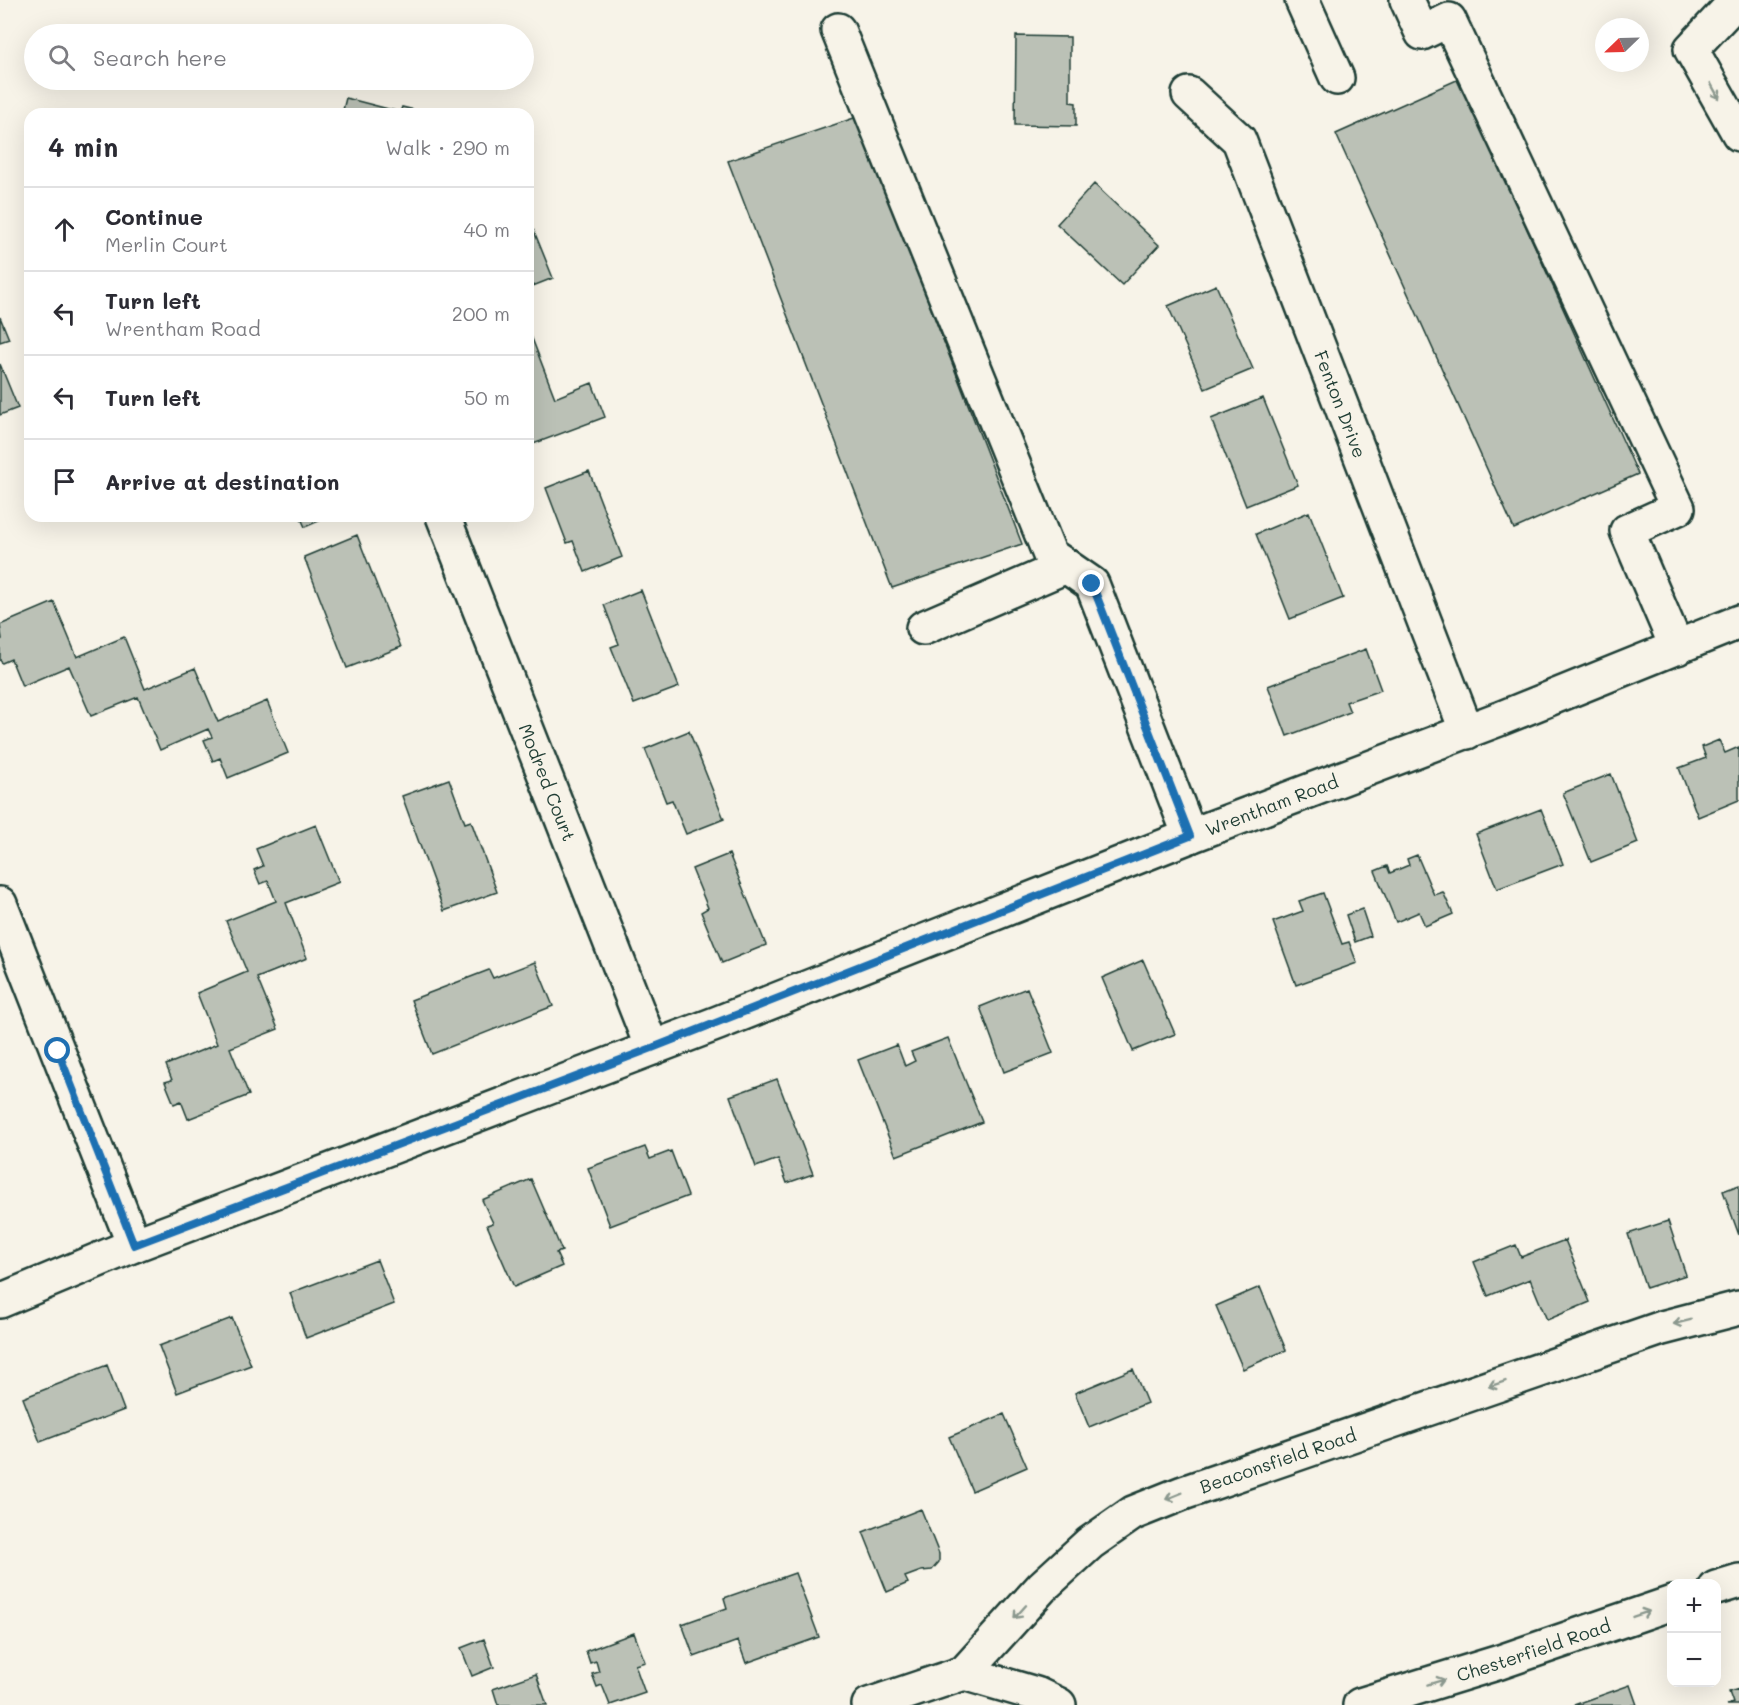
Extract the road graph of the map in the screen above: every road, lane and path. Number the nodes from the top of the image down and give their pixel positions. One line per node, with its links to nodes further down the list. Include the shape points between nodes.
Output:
1 (1302, 0): 5 (street)
2 (1407, 0): 12 (street, via 1422,33 1449,20 1678,508 1627,531)
3 (1737, 0): 7 (street, one-way to 7, via 1691,49)
4 (838, 30): 9 (street, via 1050,555)
5 (1336, 78)
6 (1189, 93): 13 (street, Fenton Drive, via 1239,140)
7 (1739, 134)
8 (445, 522): 16 (street, Modred Court)
9 (1066, 566): 11 (street); 14 (street, via 1092,584)
10 (1739, 622): 12 (street, Wrentham Road)
11 (923, 628)
12 (1677, 648): 13 (street, Wrentham Road)
13 (1467, 732): 14 (street, Wrentham Road)
14 (1190, 836): 16 (street, Wrentham Road)
15 (0, 904): 17 (street)
16 (652, 1048): 17 (street, Wrentham Road)
17 (134, 1245): 18 (street, Wrentham Road)
18 (0, 1301)
19 (1739, 1308): 23 (street, Beaconsfield Road, one-way to 23, via 1662,1328 1133,1513 1090,1543 1042,1587)
20 (1739, 1581): 21 (street)
21 (1721, 1586)
22 (1667, 1605): 26 (street, Chesterfield Road, one-way to 22)
23 (964, 1673): 24 (street, Beaconsfield Road); 25 (street)
24 (869, 1705)
25 (1059, 1705)
26 (1360, 1705)

